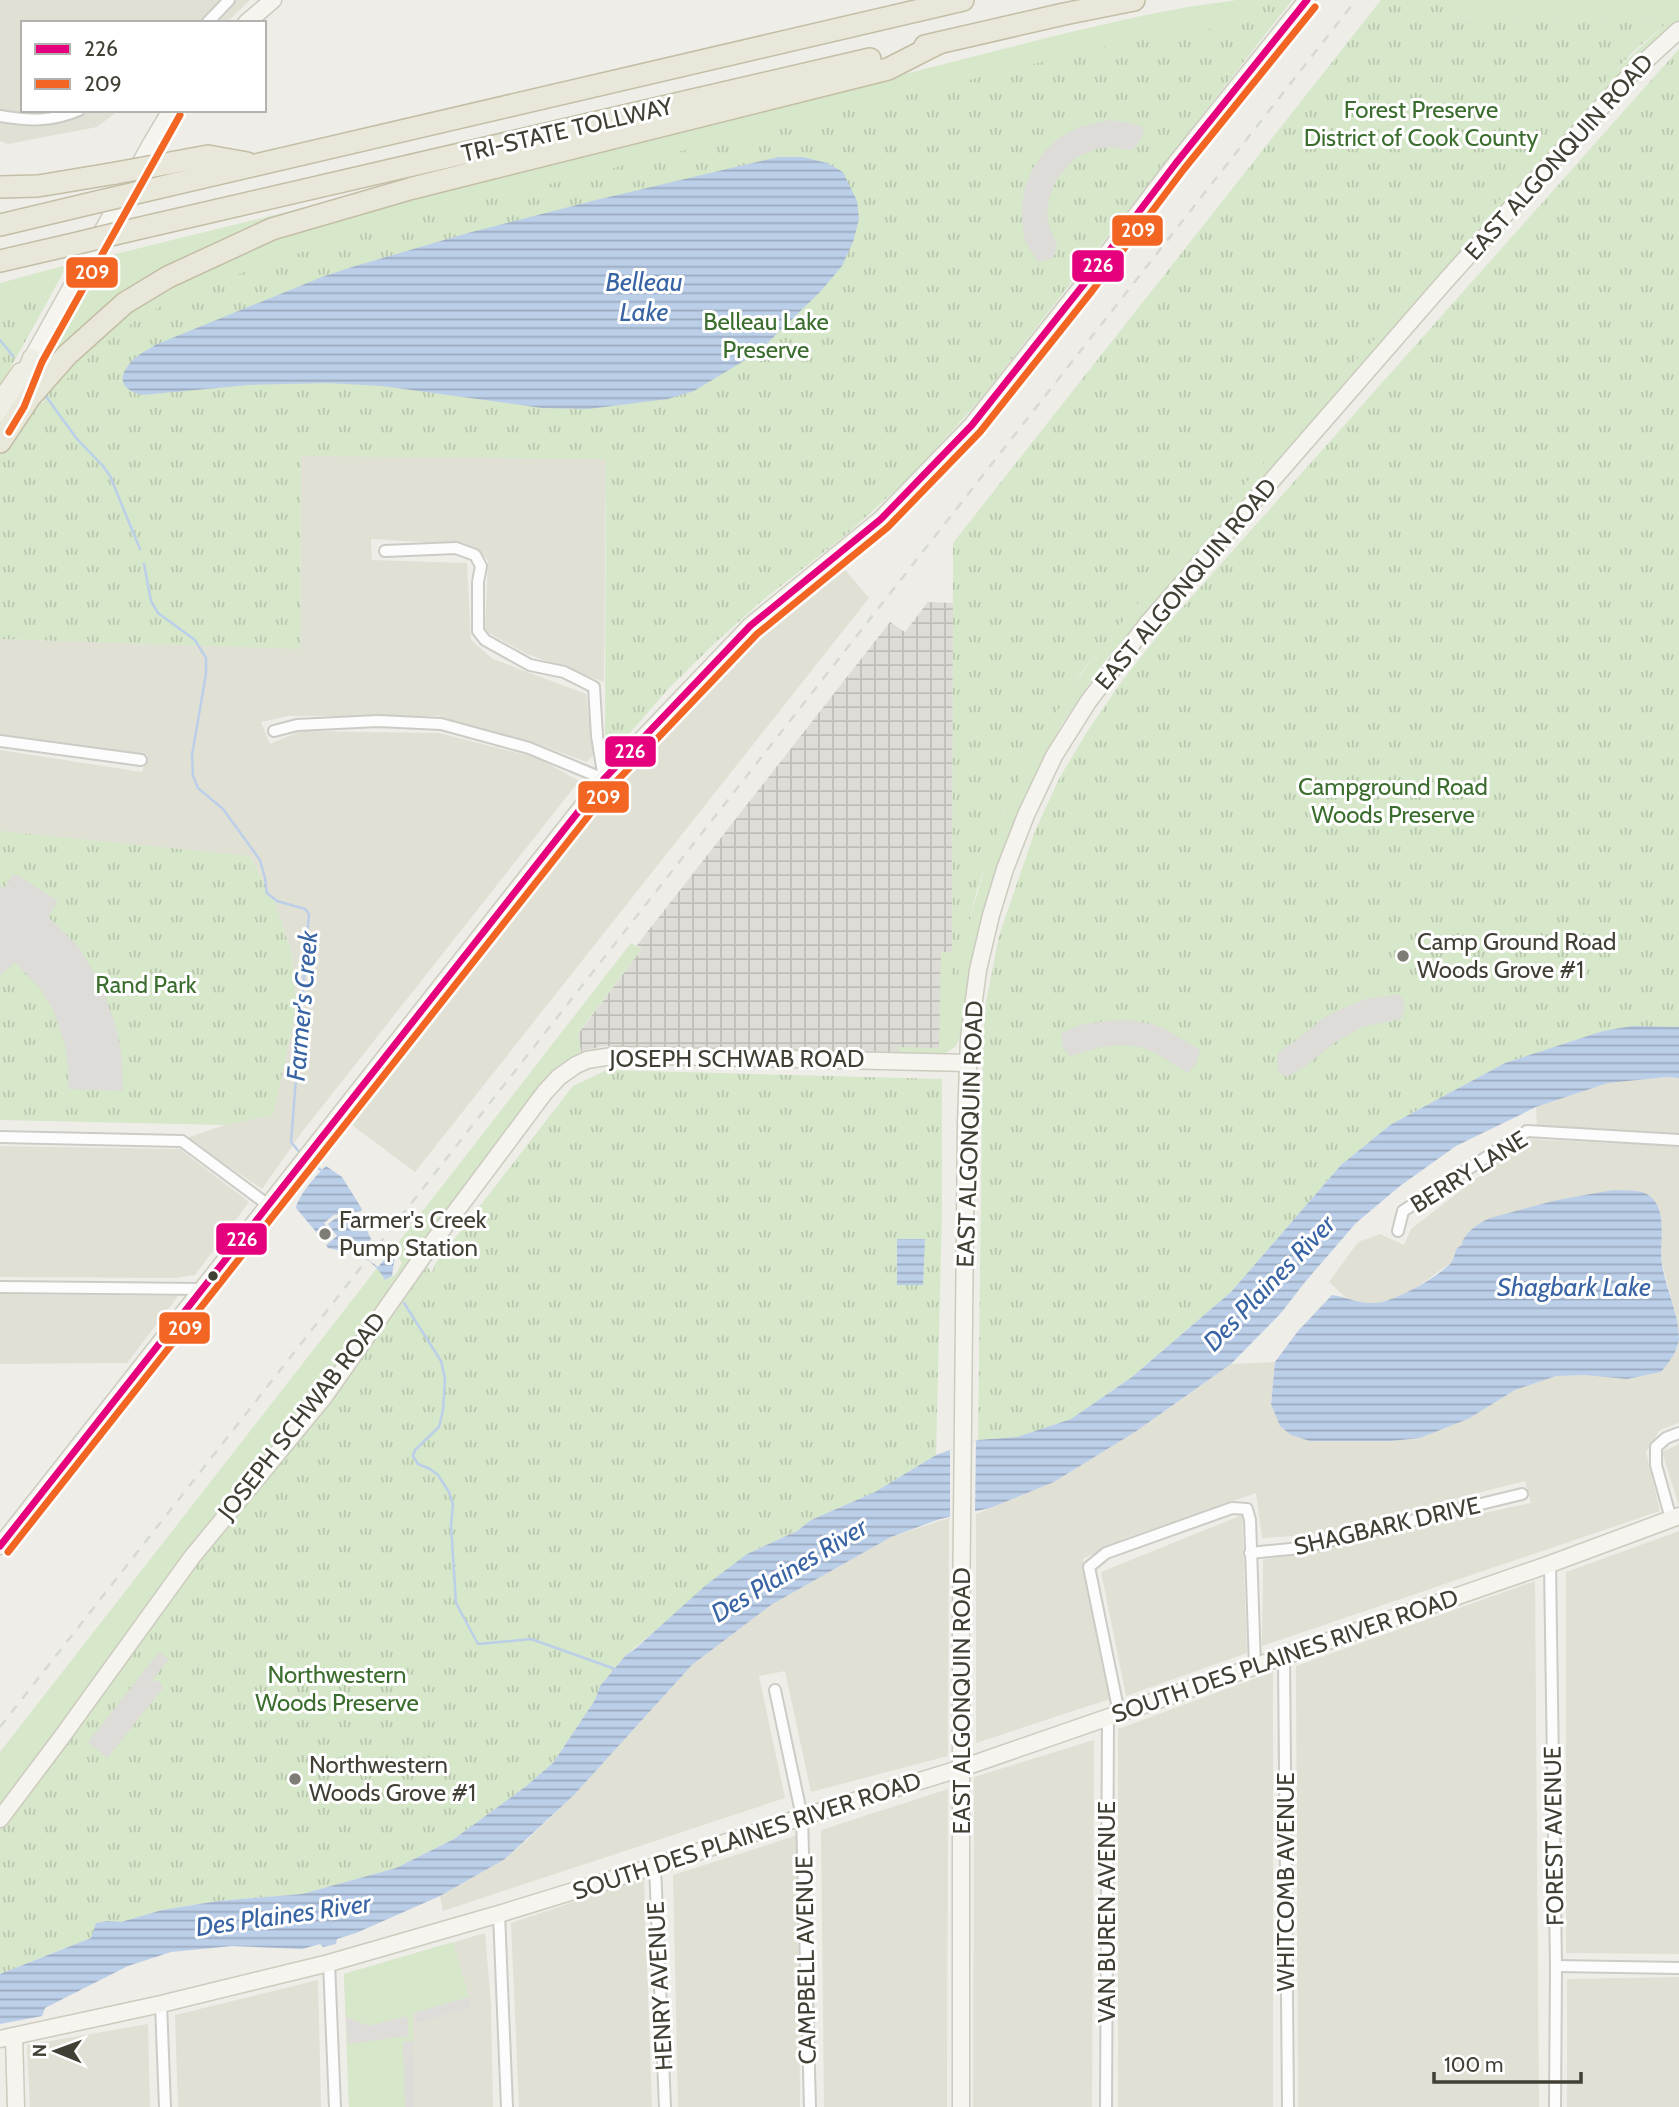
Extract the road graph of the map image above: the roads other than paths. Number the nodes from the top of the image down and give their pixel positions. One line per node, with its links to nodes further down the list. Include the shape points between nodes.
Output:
1 (229, 0): 6 (street)
2 (273, 0): 7 (main road)
3 (963, 0): 13 (highway, TRI-STATE TOLLWAY)
4 (1134, 0): 9 (highway, TRI-STATE TOLLWAY)
5 (1307, 0): 25 (main road, via 972,425 881,519 750,626)
6 (209, 21)
7 (248, 21)
8 (1679, 30): 26 (main road, EAST ALGONQUIN ROAD, via 1630,75 1442,285 1147,624 1088,702 1040,785 1005,869 978,970)
9 (939, 43): 16 (highway, TRI-STATE TOLLWAY, bridge); 20 (highway, via 888,69 413,188 272,229 168,277 125,303 67,355 30,397)
10 (73, 112): 12 (street, via 48,120)
11 (170, 112): 17 (main road)
12 (0, 116)
13 (256, 165): 14 (highway, bridge, via 208,156 38,186); 15 (highway, TRI-STATE TOLLWAY, bridge)
14 (0, 187)
15 (0, 225)
16 (0, 261)
17 (32, 358): 18 (main road); 19 (main road)
18 (0, 402)
19 (0, 427)
20 (0, 442)
21 (385, 551): 25 (street, via 456,548 475,555 481,566 478,631 485,640 530,665 564,672 594,687)
22 (274, 732): 25 (street, via 297,725 378,721 441,724 529,748)
23 (0, 741): 24 (street)
24 (141, 760)
25 (604, 779): 29 (main road)
26 (968, 1063): 43 (main road, EAST ALGONQUIN ROAD); 45 (main road, JOSEPH SCHWAB ROAD, via 618,1055 587,1060 570,1069 529,1114 324,1396 192,1557)
27 (0, 1137): 29 (street, via 182,1141)
28 (1679, 1140): 30 (street, BERRY LANE, via 1527,1131 1403,1211)
29 (268, 1205): 32 (main road)
30 (1398, 1231)
31 (0, 1287): 32 (street)
32 (201, 1289): 36 (main road)
33 (1679, 1433): 35 (street, via 1656,1447 1656,1465)
34 (1522, 1494): 37 (street, SHAGBARK DRIVE, via 1300,1548)
35 (1675, 1518): 38 (main road, SOUTH DES PLAINES RIVER ROAD)
36 (0, 1546)
37 (1250, 1553): 40 (street); 42 (street, VAN BUREN AVENUE, via 1249,1514 1244,1508 1232,1508 1106,1553 1089,1567)
38 (1550, 1564): 39 (main road, SOUTH DES PLAINES RIVER ROAD); 49 (street, FOREST AVENUE)
39 (1284, 1657): 40 (main road, SOUTH DES PLAINES RIVER ROAD); 61 (street, WHITCOMB AVENUE)
40 (1255, 1666): 42 (main road, SOUTH DES PLAINES RIVER ROAD)
41 (775, 1690): 44 (street, CAMPBELL AVENUE)
42 (1114, 1715): 43 (main road, SOUTH DES PLAINES RIVER ROAD); 60 (street, VAN BUREN AVENUE)
43 (962, 1768): 44 (main road, SOUTH DES PLAINES RIVER ROAD); 59 (main road, EAST ALGONQUIN ROAD)
44 (802, 1817): 46 (main road, SOUTH DES PLAINES RIVER ROAD); 58 (street, CAMPBELL AVENUE)
45 (0, 1819)
46 (654, 1866): 47 (main road, SOUTH DES PLAINES RIVER ROAD); 57 (street, HENRY AVENUE)
47 (499, 1914): 48 (main road, SOUTH DES PLAINES RIVER ROAD); 56 (street)
48 (329, 1963): 51 (main road, SOUTH DES PLAINES RIVER ROAD); 55 (street)
49 (1556, 1966): 50 (street); 62 (street, FOREST AVENUE)
50 (1679, 1968)
51 (161, 2004): 52 (main road, SOUTH DES PLAINES RIVER ROAD); 54 (street)
52 (7, 2038): 53 (main road)
53 (16, 2107)
54 (165, 2107)
55 (335, 2107)
56 (507, 2107)
57 (665, 2107)
58 (810, 2107)
59 (961, 2107)
60 (1106, 2107)
61 (1288, 2107)
62 (1555, 2107)

